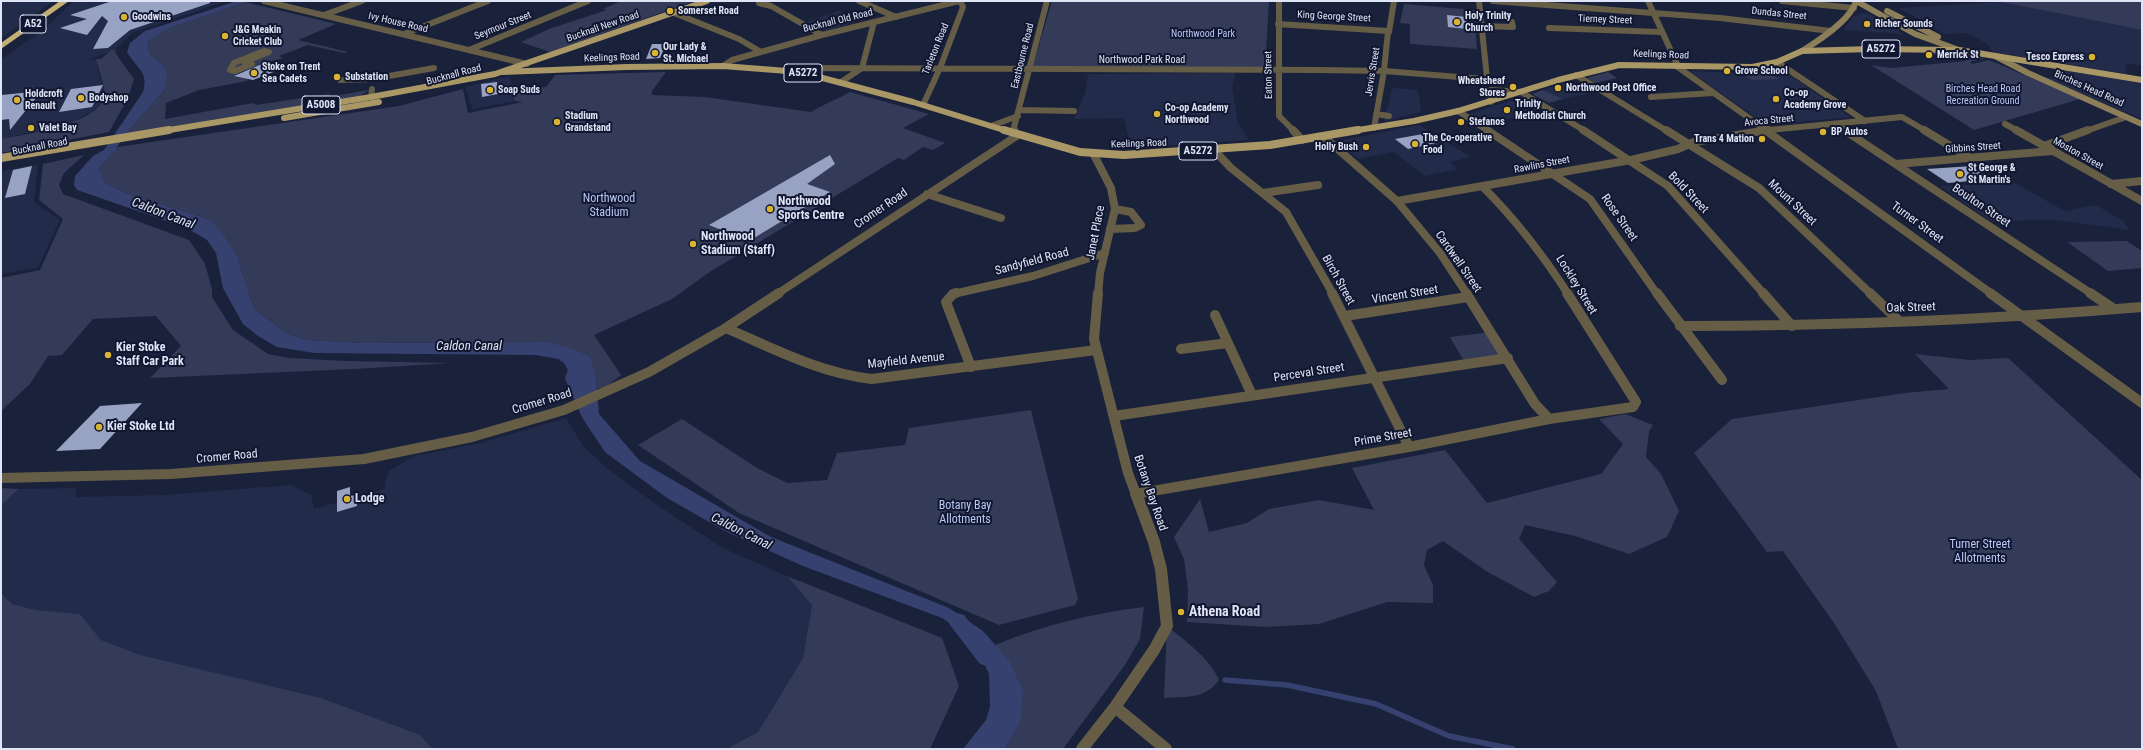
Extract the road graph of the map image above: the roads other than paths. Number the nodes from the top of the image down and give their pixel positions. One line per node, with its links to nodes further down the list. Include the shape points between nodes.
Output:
1 (65, 1): 40 (highway, A52)
2 (264, 1): 27 (street, Ivy House Road)
3 (362, 1): 27 (street)
4 (488, 1): 37 (street)
5 (588, 1): 44 (street, Seymour Street)
6 (707, 1): 25 (main road, Bucknall New Road / A5008)
7 (859, 1): 21 (street)
8 (876, 1): 21 (street)
9 (960, 1): 28 (street, Bucknall Old Road); 56 (street, Tarleton Road, via 963,7)
10 (1047, 1): 57 (street, Eastbourne Road)
11 (1279, 1): 30 (street, Eaton Street)
12 (1394, 1): 34 (street, Jervis Street)
13 (1479, 1): 32 (street)
14 (1493, 1): 20 (street, Dundas Street)
15 (1648, 1): 26 (street)
16 (1782, 1): 22 (street)
17 (1856, 1): 22 (street); 23 (street)
18 (1868, 1): 24 (street, Birches Head Road)
19 (772, 2): 38 (street, via 762,4)
20 (1563, 3): 26 (street, Dundas Street)
21 (867, 5): 28 (street)
22 (1852, 10): 23 (street); 35 (street)
23 (1872, 10): 24 (street); 42 (street)
24 (1885, 10): 39 (street, Birches Head Road)
25 (674, 12): 46 (street, via 739,39); 51 (main road, Bucknall New Road / A5008)
26 (1653, 12): 35 (street, Dundas Street, via 1795,25); 36 (street)
27 (324, 15): 37 (street, Ivy House Road)
28 (896, 17): 29 (street, Bucknall Old Road)
29 (874, 22): 38 (street, Bucknall Old Road); 55 (street)
30 (1278, 24): 34 (street, King George Street); 58 (street, Eaton Street)
31 (1512, 25): 32 (street)
32 (1482, 26): 64 (street)
33 (1549, 28): 36 (street, Tierney Street)
34 (1389, 30): 59 (street, Jervis Street)
35 (1831, 31): 45 (street)
36 (1661, 32): 41 (street)
37 (404, 34): 44 (street, Ivy House Road)
38 (822, 35): 46 (street, Bucknall Old Road)
39 (1944, 40): 42 (street); 47 (street, Birches Head Road)
40 (1, 47)
41 (1668, 48): 43 (street); 53 (street)
42 (1947, 48): 45 (main road, A5272); 47 (main road, A5272)
43 (1680, 49)
44 (469, 50): 51 (street, Ivy House Road)
45 (1802, 51): 49 (main road, Keelings Road / A5272)
46 (761, 52): 52 (street, Bucknall Old Road, via 732,60)
47 (1993, 55): 48 (main road, A5272); 62 (street, Birches Head Road)
48 (2021, 60): 62 (street, via 2021,66); 66 (main road, A5272)
49 (1777, 62): 53 (main road, Keelings Road / A5272, via 1736,68); 84 (street)
50 (252, 64): 50 (street, via 235,71 230,70 234,63 264,51 268,52 244,62)
51 (527, 64): 61 (main road, A5008)
52 (723, 66): 60 (main road, Keelings Road / A5272); 61 (main road, Keelings Road / A5272)
53 (1676, 66): 63 (main road, Keelings Road / A5272, via 1619,65); 71 (street, Turner Street)
54 (434, 68): 68 (street)
55 (862, 68): 56 (street, Northwood Park Road); 60 (street, Northwood Park Road, via 813,68); 67 (street)
56 (940, 68): 57 (street, Northwood Park Road); 77 (street, Tarleton Road)
57 (1030, 69): 58 (street, Northwood Park Road); 81 (street, Eastbourne Road)
58 (1279, 70): 59 (street, Northwood Park Road); 93 (street, Eaton Street, via 1279,116)
59 (1384, 71): 64 (street, Northwood Park Road); 82 (street, Jervis Street)
60 (800, 72): 67 (main road, Keelings Road / A5272)
61 (499, 73): 72 (main road, Bucknall Road / A5008); 102 (main road, Bucknall Road / A5008, via 463,84 369,104 140,139)
62 (2028, 73): 83 (street, Birches Head Road)
63 (1576, 75): 70 (main road, Keelings Road / A5272); 73 (street, Mount Street)
64 (1485, 79): 69 (street)
65 (340, 80): 68 (street)
66 (2142, 80)
67 (841, 82): 77 (main road, Keelings Road / A5272)
68 (372, 84): 72 (street)
69 (1489, 91): 70 (street, Keelings Road, via 1497,89); 76 (street)
70 (1522, 92): 76 (main road, Keelings Road / A5272); 101 (street, Bold Street)
71 (1713, 93): 75 (street); 90 (street, Turner Street)
72 (371, 97): 99 (main road, Bucknall Road / A5008)
73 (1610, 97): 74 (street); 94 (street, Mount Street)
74 (1625, 97)
75 (1650, 97)
76 (1490, 102): 79 (main road, Keelings Road / A5272)
77 (923, 105): 88 (main road, Keelings Road / A5272)
78 (1074, 111): 81 (street)
79 (1458, 111): 89 (main road, Keelings Road / A5272); 104 (street, Rose Street)
80 (1388, 116): 82 (street, Jervis Street)
81 (1017, 117): 88 (street); 91 (street, Eastbourne Road)
82 (1376, 117): 89 (street, Jervis Street)
83 (2126, 117): 87 (street, Birches Head Road); 95 (street)
84 (1865, 121): 85 (street, Avoca Street); 100 (street, Avoca Street, via 1902,117)
85 (1835, 124): 90 (street, Avoca Street); 103 (street, Boulton Street)
86 (2004, 124): 95 (street, Moston Street)
87 (2142, 124)
88 (990, 126): 91 (main road, Keelings Road / A5272)
89 (1374, 128): 92 (main road, Keelings Road / A5272)
90 (1766, 131): 94 (street, Avoca Street, via 1700,140); 122 (street, Turner Street)
91 (1016, 134): 98 (main road, Keelings Road / A5272); 110 (street, Cromer Road)
92 (1324, 136): 93 (main road, Keelings Road / A5272); 111 (street, Cardwell Street)
93 (1302, 140): 96 (main road, Keelings Road / A5272)
94 (1688, 145): 101 (street, Rawlins Street, via 1678,150); 124 (street, Mount Street, via 1768,195)
95 (2044, 146): 97 (street, Moston Street)
96 (1214, 150): 98 (main road, Keelings Road / A5272, via 1124,155); 109 (street, Birch Street, via 1231,168)
97 (2052, 151): 100 (street, Gibbins Street); 106 (street, Moston Street)
98 (1093, 153): 113 (street, Janet Place, via 1111,188)
99 (1, 158)
100 (1970, 158): 103 (street, Gibbins Street)
101 (1631, 160): 104 (street, Rawlins Street); 126 (street, Bold Street, via 1668,186)
102 (1, 164)
103 (1896, 164): 120 (street, Boulton Street)
104 (1552, 173): 108 (street, Rawlins Street); 125 (street, Rose Street, via 1590,199)
105 (2142, 181): 106 (street)
106 (2111, 184): 112 (street, Moston Street)
107 (1318, 185): 109 (street)
108 (1484, 187): 111 (street, Rawlins Street); 137 (street, Lockley Street, via 1547,261 1636,402)
109 (1263, 193): 123 (street, Birch Street, via 1286,212)
110 (927, 194): 114 (street); 127 (street, Cromer Road)
111 (1397, 201): 118 (street, Cardwell Street, via 1440,253)
112 (2142, 202)
113 (1115, 209): 115 (street, Janet Place); 115 (street, via 1131,212 1141,225 1131,229)
114 (1001, 218)
115 (1110, 229): 116 (street, Janet Place)
116 (1104, 253): 117 (street, Janet Place); 132 (street, Sandyfield Road, via 1033,276 953,294 946,302)
117 (1100, 273): 130 (street, Botany Bay Road, via 1094,324)
118 (1468, 297): 123 (street, Vincent Street); 131 (street, Cardwell Street)
119 (2142, 307): 120 (street, Oak Street)
120 (2114, 309): 122 (street, Oak Street)
121 (1216, 315): 128 (street)
122 (2022, 315): 124 (street, Oak Street); 136 (street, Turner Street)
123 (1345, 316): 133 (street, Birch Street)
124 (1898, 321): 126 (street, Oak Street)
125 (1680, 326): 126 (street, Oak Street); 134 (street, Rose Street)
126 (1792, 326)
127 (726, 328): 132 (street, Mayfield Avenue, via 823,369 856,378 872,379); 141 (street, Cromer Road, via 649,372 602,394 564,410 472,437 364,458 171,474)
128 (1228, 343): 129 (street); 135 (street)
129 (1182, 349)
130 (1096, 350): 132 (street, Mayfield Avenue); 138 (street, Botany Bay Road)
131 (1508, 358): 133 (street, Perceval Street); 139 (street, Cardwell Street, via 1535,404)
132 (970, 367)
133 (1373, 376): 135 (street, Perceval Street); 140 (street, Birch Street)
134 (1722, 380)
135 (1252, 395): 138 (street, Perceval Street)
136 (2141, 401)
137 (1634, 406): 139 (street, Prime Street)
138 (1114, 416): 142 (street, Botany Bay Road)
139 (1549, 419): 140 (street, Prime Street)
140 (1409, 448): 142 (street, Prime Street)
141 (1, 478)
142 (1135, 494): 143 (street, Botany Bay Road, via 1154,542 1161,569 1167,604 1167,626 1154,650)
143 (1115, 707): 144 (street, Botany Bay Road, via 1092,733); 145 (street)
144 (1082, 749)
145 (1166, 749)

